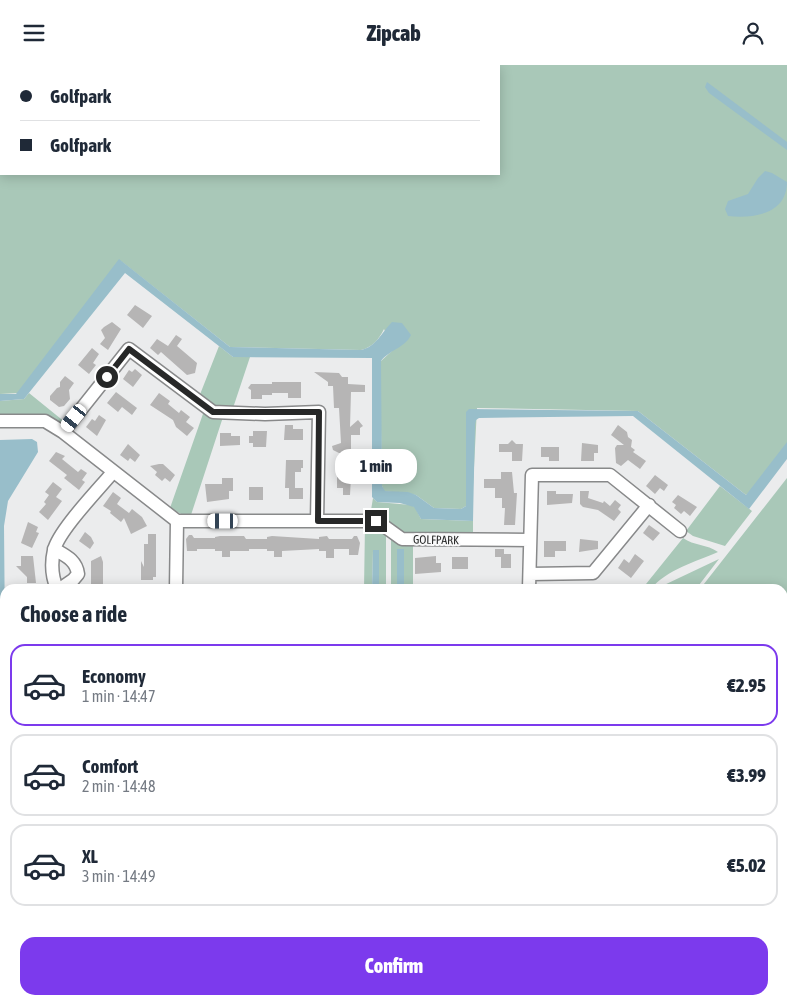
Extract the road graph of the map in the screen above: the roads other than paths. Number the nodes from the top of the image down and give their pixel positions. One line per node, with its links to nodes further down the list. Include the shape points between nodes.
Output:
1 (0, 421): 2 (street, via 45,421)
2 (63, 432): 3 (street); 6 (street, via 129,349 213,412 319,412)
3 (113, 472): 5 (street); 9 (street, via 63,533)
4 (649, 505): 7 (street); 8 (street, via 610,475 532,475); 10 (street, via 593,573)
5 (177, 521): 6 (street, GOLFPARK); 13 (street)
6 (318, 521): 8 (street, GOLFPARK, via 376,521 402,539)
7 (680, 531)
8 (530, 540): 10 (street)
9 (54, 549): 11 (street, via 52,578); 12 (street, via 77,567 78,574)
10 (530, 574): 14 (street)
11 (55, 584)
12 (66, 584)
13 (176, 584)
14 (529, 584)

